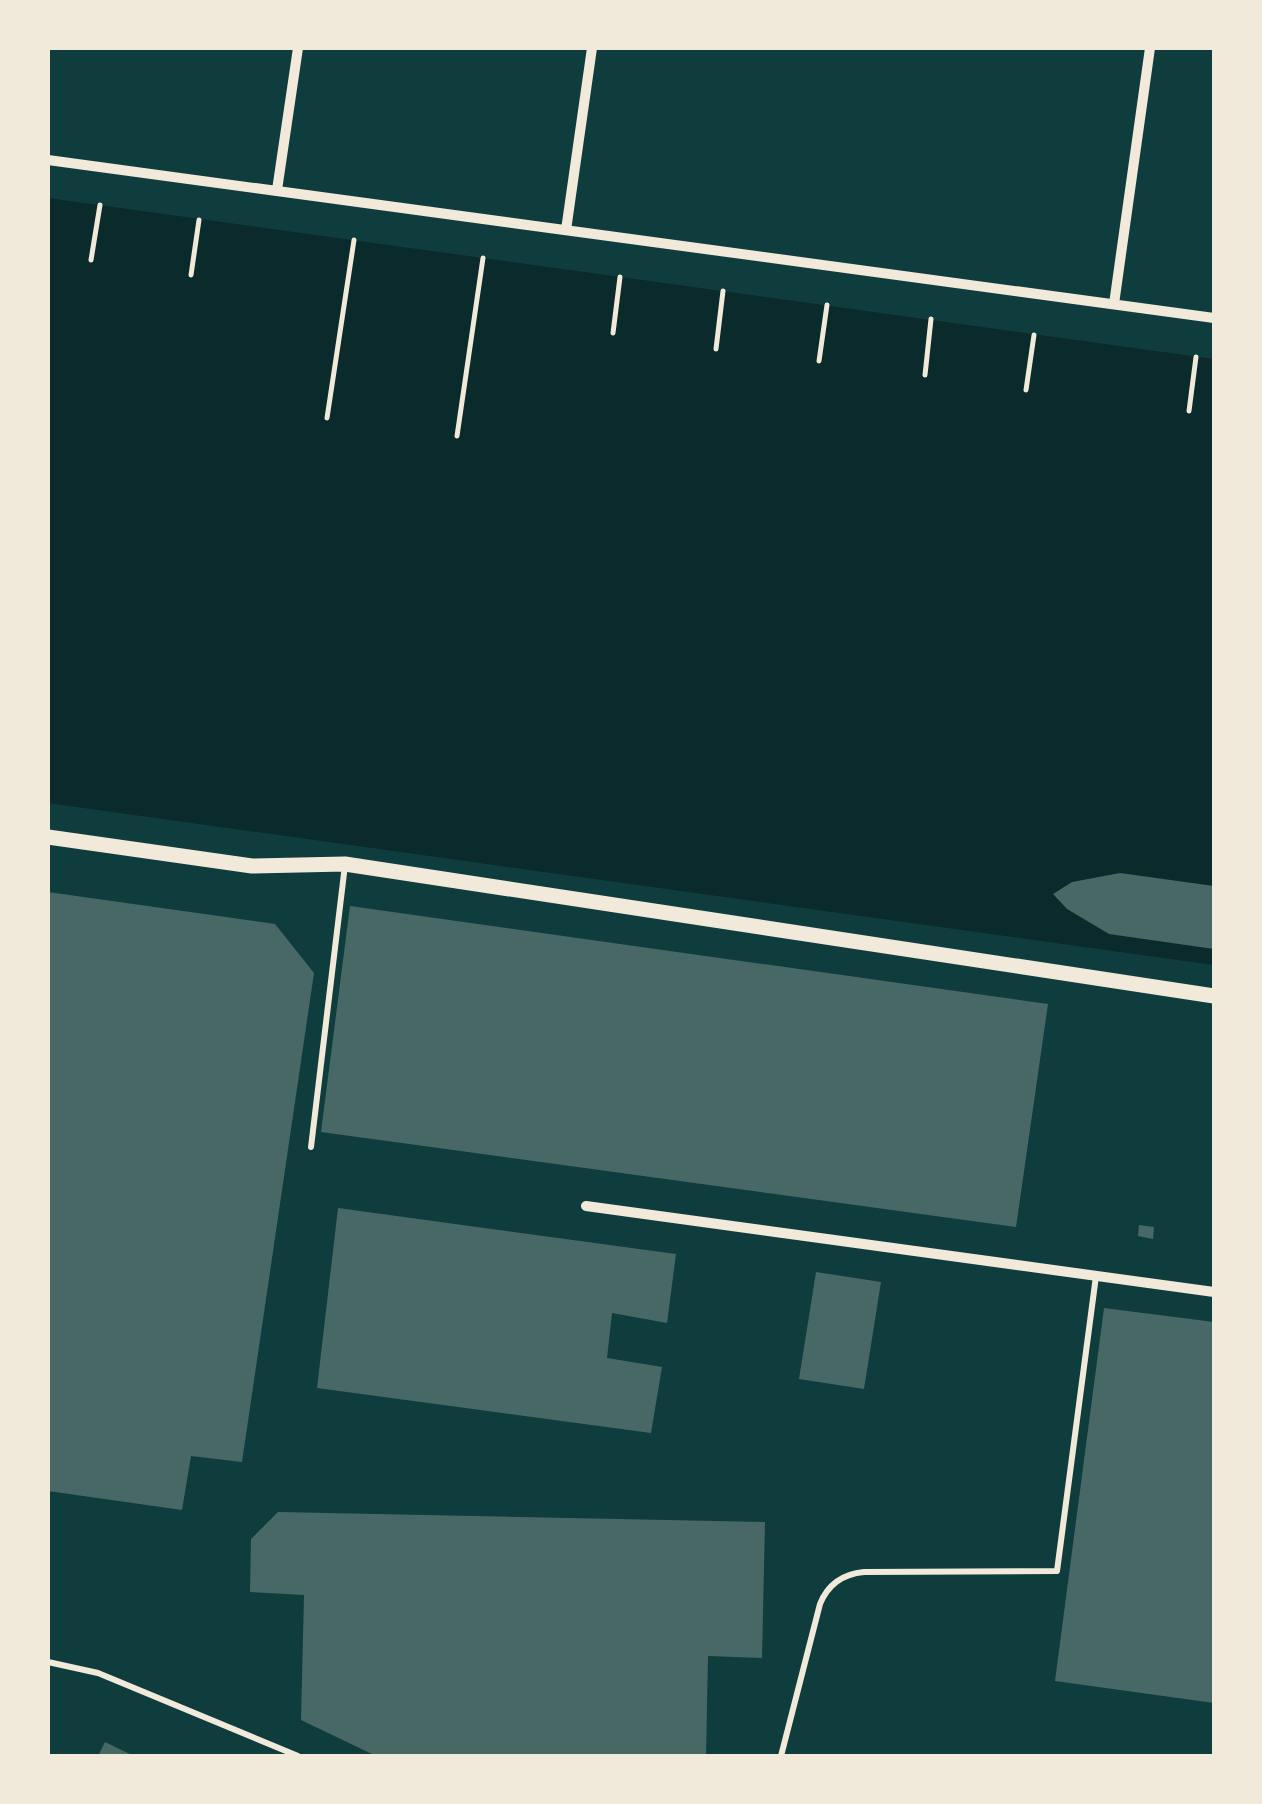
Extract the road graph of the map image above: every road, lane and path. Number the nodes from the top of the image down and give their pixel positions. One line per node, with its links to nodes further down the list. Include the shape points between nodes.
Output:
1 (298, 48): 5 (street)
2 (592, 48): 8 (street)
3 (1150, 48): 15 (street)
4 (48, 160): 5 (street)
5 (278, 190): 8 (street)
6 (100, 205): 11 (path)
7 (199, 220): 12 (path)
8 (566, 230): 15 (street)
9 (354, 240): 27 (path)
10 (483, 258): 28 (path)
11 (91, 260)
12 (191, 275)
13 (620, 277): 19 (path)
14 (724, 291): 21 (path)
15 (1114, 304): 17 (street)
16 (827, 305): 23 (path)
17 (1214, 318)
18 (931, 320): 24 (path)
19 (612, 333)
20 (1034, 335): 25 (path)
21 (716, 349)
22 (1196, 356): 26 (path)
23 (819, 361)
24 (924, 375)
25 (1026, 390)
26 (1189, 411)
27 (327, 418)
28 (457, 436)
29 (48, 837): 30 (street, via 252,866)
30 (345, 864): 31 (street); 32 (lane)
31 (1214, 996)
32 (311, 1147)
33 (586, 1206): 34 (street)
34 (1096, 1276): 35 (street); 38 (lane, via 1057,1571 864,1572 837,1580 820,1604)
35 (1214, 1292)
36 (48, 1662): 37 (lane, via 98,1673)
37 (298, 1756)
38 (781, 1756)

